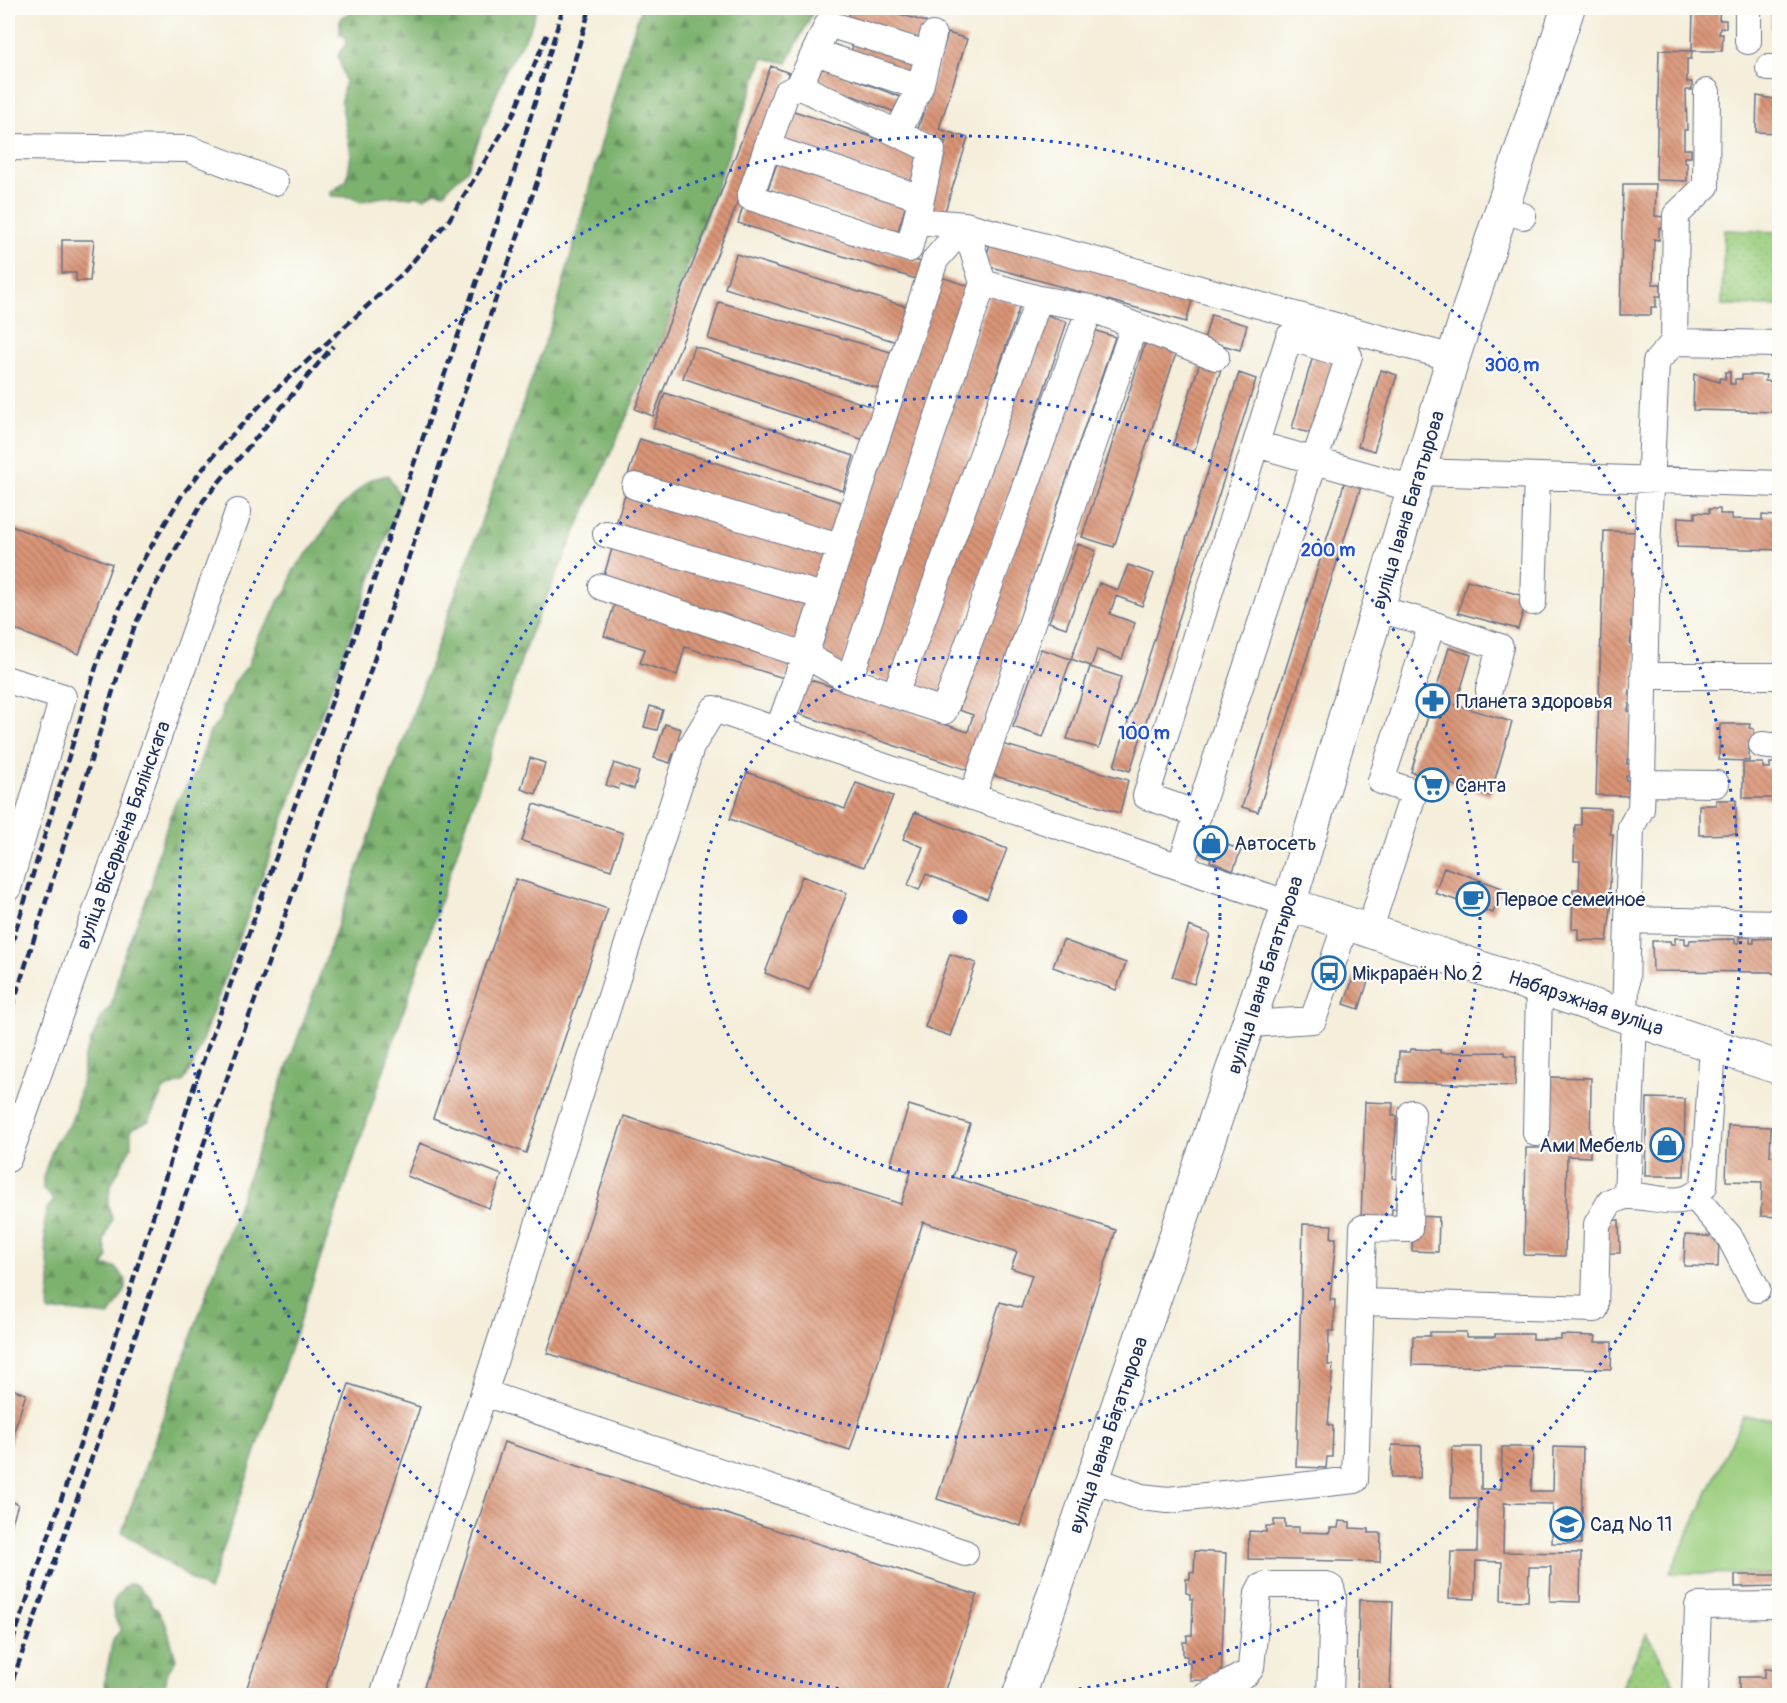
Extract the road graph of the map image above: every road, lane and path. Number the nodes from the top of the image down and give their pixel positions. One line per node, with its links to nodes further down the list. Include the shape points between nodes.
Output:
1 (1568, 8): 21 (main road, вуліца Івана Багатырова, via 1512,212)
2 (1748, 8): 3 (street)
3 (1748, 41)
4 (815, 52): 5 (street); 6 (street); 6 (street, via 828,24 929,45)
5 (798, 86): 8 (street); 10 (street, via 786,93)
6 (920, 87): 8 (street)
7 (1707, 92): 18 (street, via 1706,186 1676,215)
8 (898, 132): 12 (street, via 932,150)
9 (8, 147): 11 (street, via 189,149)
10 (767, 147): 12 (street); 12 (street, via 750,197 909,249)
11 (275, 182)
12 (918, 209): 13 (street)
13 (965, 225): 14 (street); 21 (street); 31 (street, via 935,260)
14 (983, 283): 15 (street); 41 (street)
15 (1039, 299): 16 (street); 43 (street)
16 (1090, 308): 17 (street); 43 (street, via 944,711)
17 (1134, 326): 20 (street); 47 (street)
18 (1674, 342): 19 (street); 26 (street, via 1656,362)
19 (1779, 344)
20 (1216, 357)
21 (1453, 358): 25 (main road, вуліца Івана Багатырова)
22 (1256, 444): 23 (street); 23 (street, via 1289,338 1349,356); 48 (street, via 1146,796)
23 (1315, 461): 25 (street); 48 (street)
24 (1537, 476): 25 (street); 26 (street); 34 (street)
25 (1417, 480): 35 (main road, вуліца Івана Багатырова)
26 (1650, 480): 27 (street); 38 (street)
27 (1779, 484)
28 (635, 486): 31 (street)
29 (238, 512): 62 (street, вуліца Вісарыёна Бялінскага)
30 (606, 534): 33 (street)
31 (839, 547): 33 (street)
32 (602, 587): 37 (street)
33 (823, 596): 37 (street)
34 (1533, 602)
35 (1378, 609): 36 (street); 51 (main road, вуліца Івана Багатырова)
36 (1432, 624): 42 (street, via 1500,647); 54 (street, via 1381,781 1414,792)
37 (806, 655): 41 (street); 44 (street)
38 (1644, 676): 39 (street); 45 (street)
39 (1779, 676)
40 (8, 680): 50 (street, via 63,697)
41 (849, 680): 43 (street)
42 (1490, 690)
43 (895, 695)
44 (778, 731): 47 (street); 67 (street, via 714,709 691,747)
45 (1642, 783): 46 (street); 52 (street, via 1641,809 1631,826)
46 (1716, 784)
47 (972, 797): 49 (street)
48 (1198, 814): 49 (street)
49 (1180, 867): 51 (street)
50 (8, 888)
51 (1289, 904): 54 (main road, Набярэжная вуліца); 57 (main road, вуліца Івана Багатырова)
52 (1628, 920): 53 (street); 56 (street)
53 (1779, 923)
54 (1357, 927): 55 (main road, Набярэжная вуліца); 57 (street, via 1313,1020)
55 (1539, 987): 56 (main road, Набярэжная вуліца); 61 (street)
56 (1629, 1018): 58 (main road, Набярэжная вуліца); 63 (street)
57 (1249, 1024): 68 (main road, вуліца Івана Багатырова)
58 (1713, 1046): 59 (main road, Набярэжная вуліца); 64 (street, via 1704,1186)
59 (1779, 1068)
60 (1412, 1113): 66 (street, via 1409,1229 1363,1228)
61 (1536, 1133)
62 (8, 1159)
63 (1627, 1196): 64 (street, via 1679,1201); 66 (street, via 1610,1202 1597,1224 1595,1309)
64 (1694, 1196): 65 (street, via 1729,1236)
65 (1757, 1289)
66 (1362, 1302): 68 (street, via 1355,1480 1168,1500 1141,1497)
67 (484, 1393): 69 (street); 71 (street)
68 (1092, 1479): 72 (main road, вуліца Івана Багатырова)
69 (965, 1553)
70 (1779, 1605): 75 (street, via 1698,1605)
71 (383, 1695)
72 (1019, 1695)
73 (1206, 1695): 74 (street, via 1251,1668 1261,1587 1325,1585 1333,1596)
74 (1330, 1695)
75 (1695, 1695)

